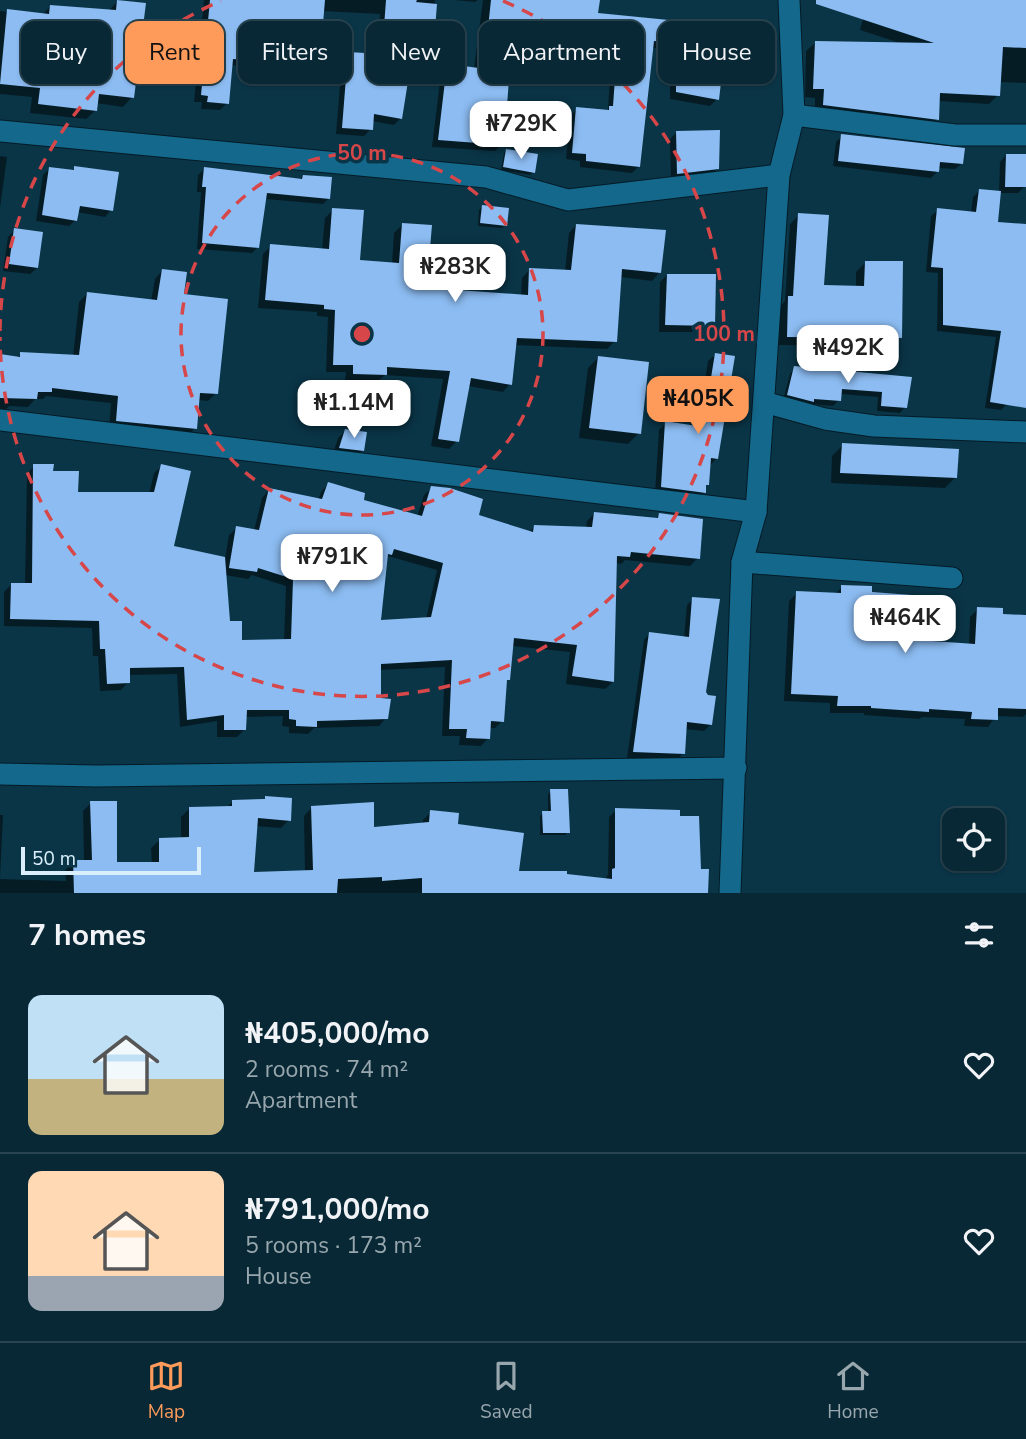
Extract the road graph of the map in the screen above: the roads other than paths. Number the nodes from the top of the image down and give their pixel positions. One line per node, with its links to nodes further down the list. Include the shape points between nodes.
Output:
1 (789, 0): 2 (street)
2 (794, 115): 4 (street, via 955,135); 5 (street)
3 (0, 131): 5 (street, via 486,177 568,200)
4 (1026, 135)
5 (779, 175): 6 (street)
6 (764, 402): 8 (street, via 825,419 874,426); 9 (street)
7 (0, 420): 9 (street)
8 (1026, 432)
9 (756, 512): 10 (street)
10 (742, 562): 11 (street); 12 (street)
11 (952, 578)
12 (736, 768): 13 (street); 14 (street)
13 (0, 774)
14 (730, 893)

